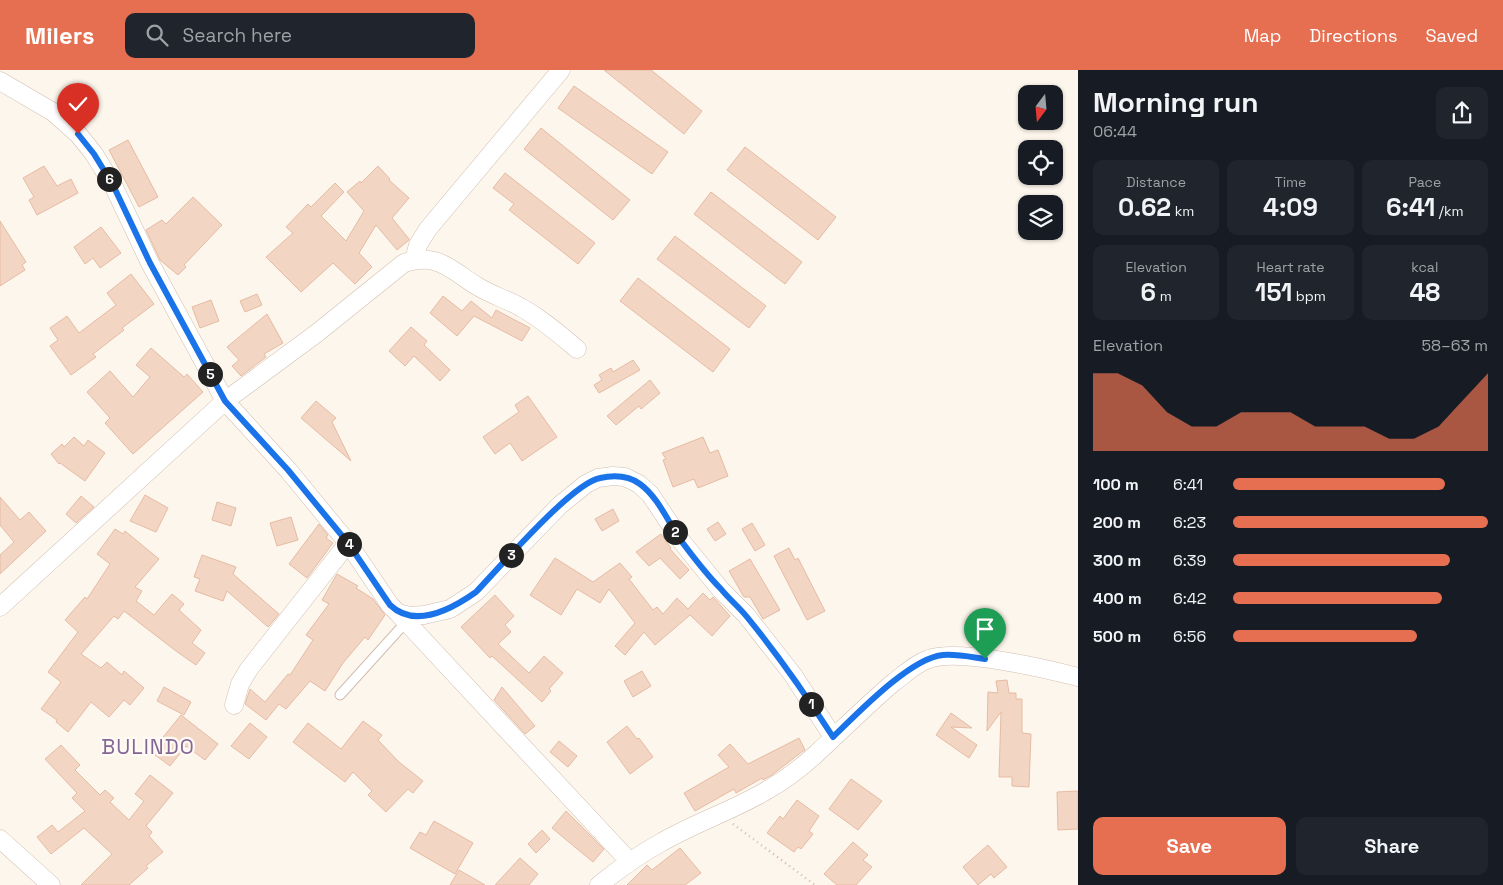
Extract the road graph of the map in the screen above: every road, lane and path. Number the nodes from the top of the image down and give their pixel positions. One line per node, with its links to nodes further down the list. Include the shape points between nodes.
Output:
1 (561, 70): 3 (street, via 428,229 418,245)
2 (0, 81): 5 (street, via 54,112 94,154)
3 (414, 260): 4 (street, via 436,261 482,289 520,306); 5 (street, via 404,263 318,333)
4 (577, 349)
5 (225, 401): 6 (street); 7 (street)
6 (348, 543): 8 (street, via 390,605); 11 (street, via 249,669 240,684)
7 (0, 606)
8 (402, 617): 10 (lane); 12 (street, via 424,616 450,609 476,592 560,505 586,484 598,478 625,477 650,494 682,542 793,675); 15 (street)
9 (1078, 677): 12 (street, via 985,659 942,655 913,668)
10 (340, 695)
11 (234, 705)
12 (833, 737): 13 (street, via 816,754 766,791)
13 (720, 814): 15 (street, via 662,842); 18 (path)
14 (0, 839): 16 (street)
15 (630, 862): 17 (street)
16 (51, 885)
17 (600, 885)
18 (815, 885)

